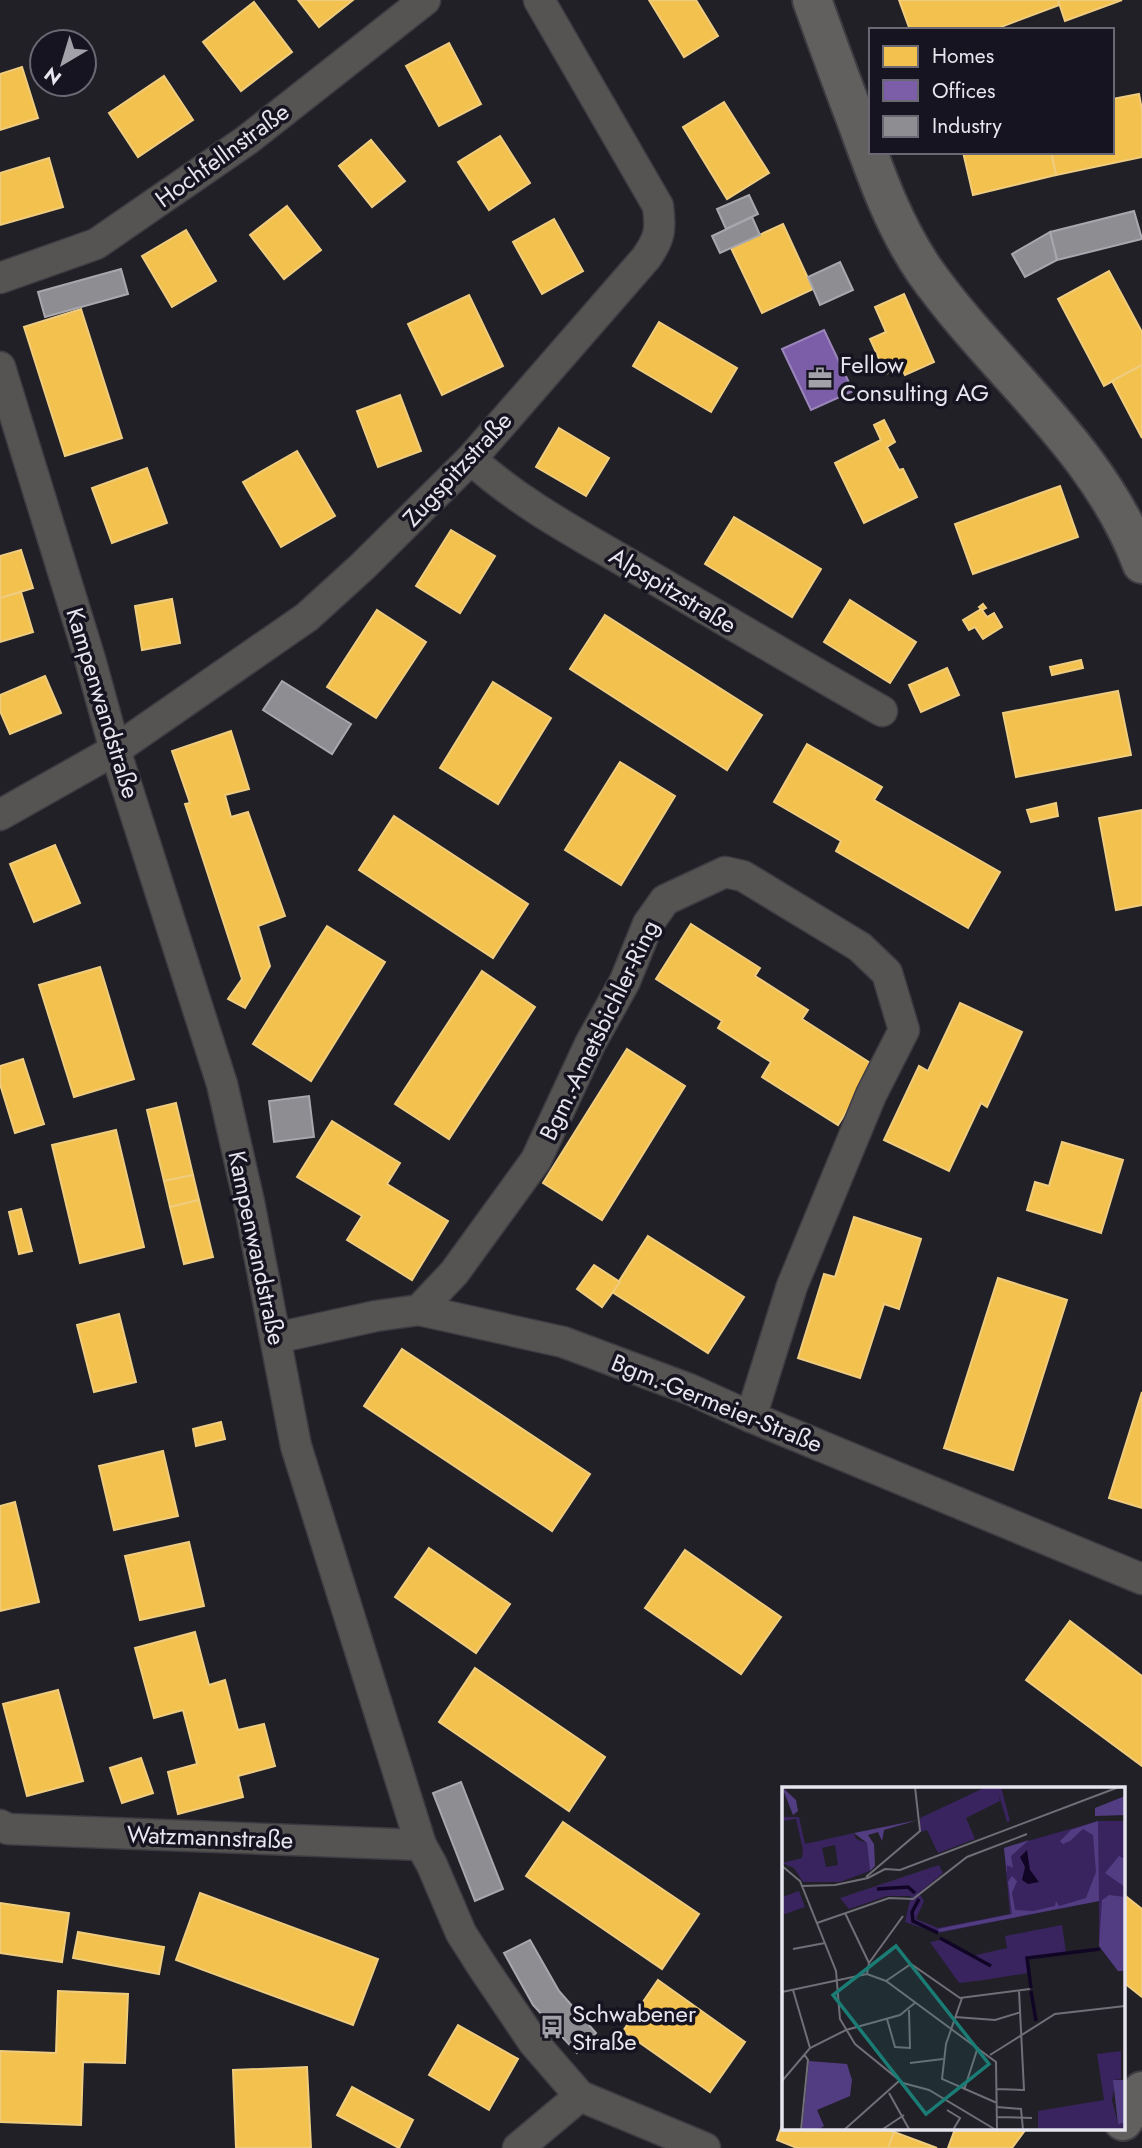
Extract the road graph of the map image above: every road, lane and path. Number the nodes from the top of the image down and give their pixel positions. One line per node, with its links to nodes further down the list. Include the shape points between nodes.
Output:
1 (425, 0): 4 (street, Hochfellnstraße, via 247,140 96,244)
2 (539, 0): 6 (street, Zugspitzstraße, via 658,206 661,227 646,258)
3 (812, 0): 7 (street, via 871,163 903,236 944,297 1084,461 1113,502)
4 (0, 278)
5 (0, 367): 9 (street, Kampenwandstraße)
6 (471, 459): 8 (street, Alpspitzstraße, via 503,487 570,529); 9 (street, Zugspitzstraße, via 307,617)
7 (1142, 564)
8 (882, 710)
9 (115, 750): 10 (street, Zugspitzstraße); 12 (street, Kampenwandstraße, via 222,1084)
10 (0, 815)
11 (419, 1310): 12 (street, Bgm.-Germeier-Straße); 13 (street, Bgm.-Germeier-Straße, via 563,1342); 13 (street, Bgm.-Ametsbichler-Ring, via 454,1273 536,1160 625,981 648,924 666,900 725,872 743,876 860,947 887,973 904,1030 871,1095 792,1286)
12 (276, 1338): 16 (street, Kampenwandstraße, via 296,1446)
13 (751, 1417): 14 (street, Bgm.-Germeier-Straße)
14 (1142, 1579)
15 (0, 1825): 16 (street, Watzmannstraße, via 8,1829)
16 (421, 1845): 18 (street, Kampenwandstraße, via 461,1933 534,2043)
17 (1142, 2091): 19 (street)
18 (580, 2096): 21 (street); 22 (street)
19 (1124, 2119)
20 (1117, 2130): 23 (street)
21 (518, 2148)
22 (705, 2148)
23 (1105, 2148)

